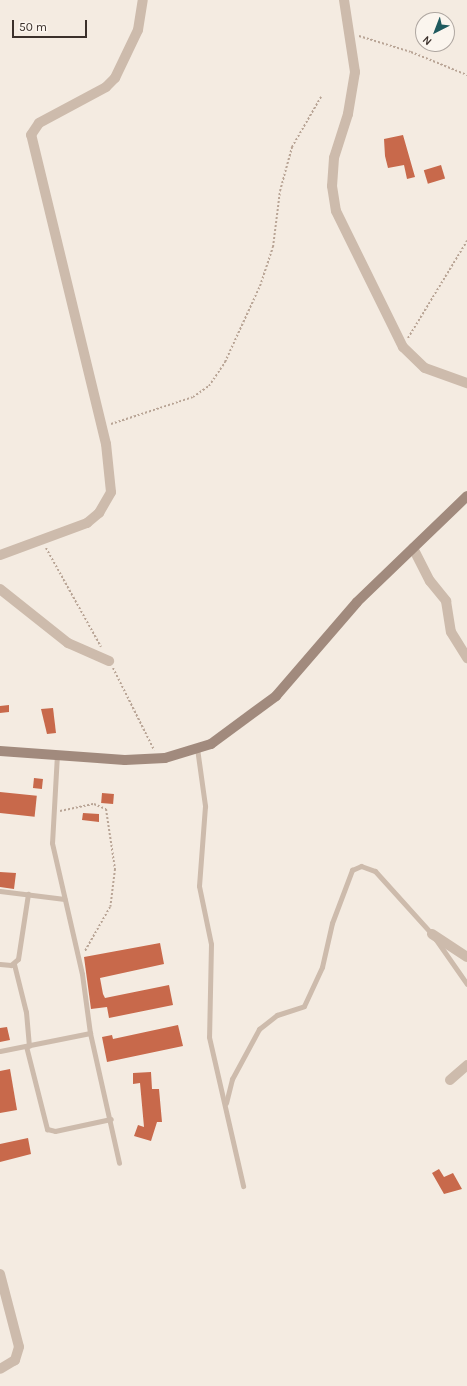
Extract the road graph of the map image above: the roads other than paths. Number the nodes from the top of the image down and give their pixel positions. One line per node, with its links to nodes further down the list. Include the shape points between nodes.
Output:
1 (143, 0): 6 (street, via 138,30 115,78 106,87 39,124 31,135 102,426 112,481 111,492 99,513 87,523)
2 (344, 0): 3 (street, via 355,72 348,114 334,158 332,186 336,211 403,347 425,368)
3 (467, 383)
4 (467, 496): 5 (street)
5 (412, 548): 8 (street, via 430,581 446,601 451,632); 10 (street, via 357,602 276,696 232,730)
6 (0, 555)
7 (0, 589): 9 (street, via 68,643)
8 (467, 658)
9 (109, 661)
10 (197, 748): 12 (street, via 165,758 132,760); 26 (lane, via 205,806 199,886 211,944 209,1037)
11 (0, 751): 12 (street)
12 (57, 753): 15 (lane, via 52,842)
13 (0, 892): 14 (lane)
14 (28, 894): 15 (lane); 19 (lane)
15 (65, 899): 21 (lane, via 79,959)
16 (432, 934): 17 (street); 20 (lane); 26 (lane, via 375,871 361,866 352,870 332,922 322,967 304,1006 277,1015 259,1029 232,1079)
17 (467, 958)
18 (0, 964): 19 (lane)
19 (14, 964): 22 (lane, via 26,1012)
20 (467, 984)
21 (90, 1033): 22 (lane); 27 (lane)
22 (27, 1046): 23 (lane); 27 (lane, via 47,1129 55,1131)
23 (0, 1051)
24 (467, 1065): 25 (street)
25 (450, 1080)
26 (226, 1103): 29 (lane)
27 (111, 1119): 28 (lane)
28 (119, 1163)
29 (243, 1186)
30 (0, 1274): 31 (street, via 19,1347 15,1360)
31 (0, 1370)

